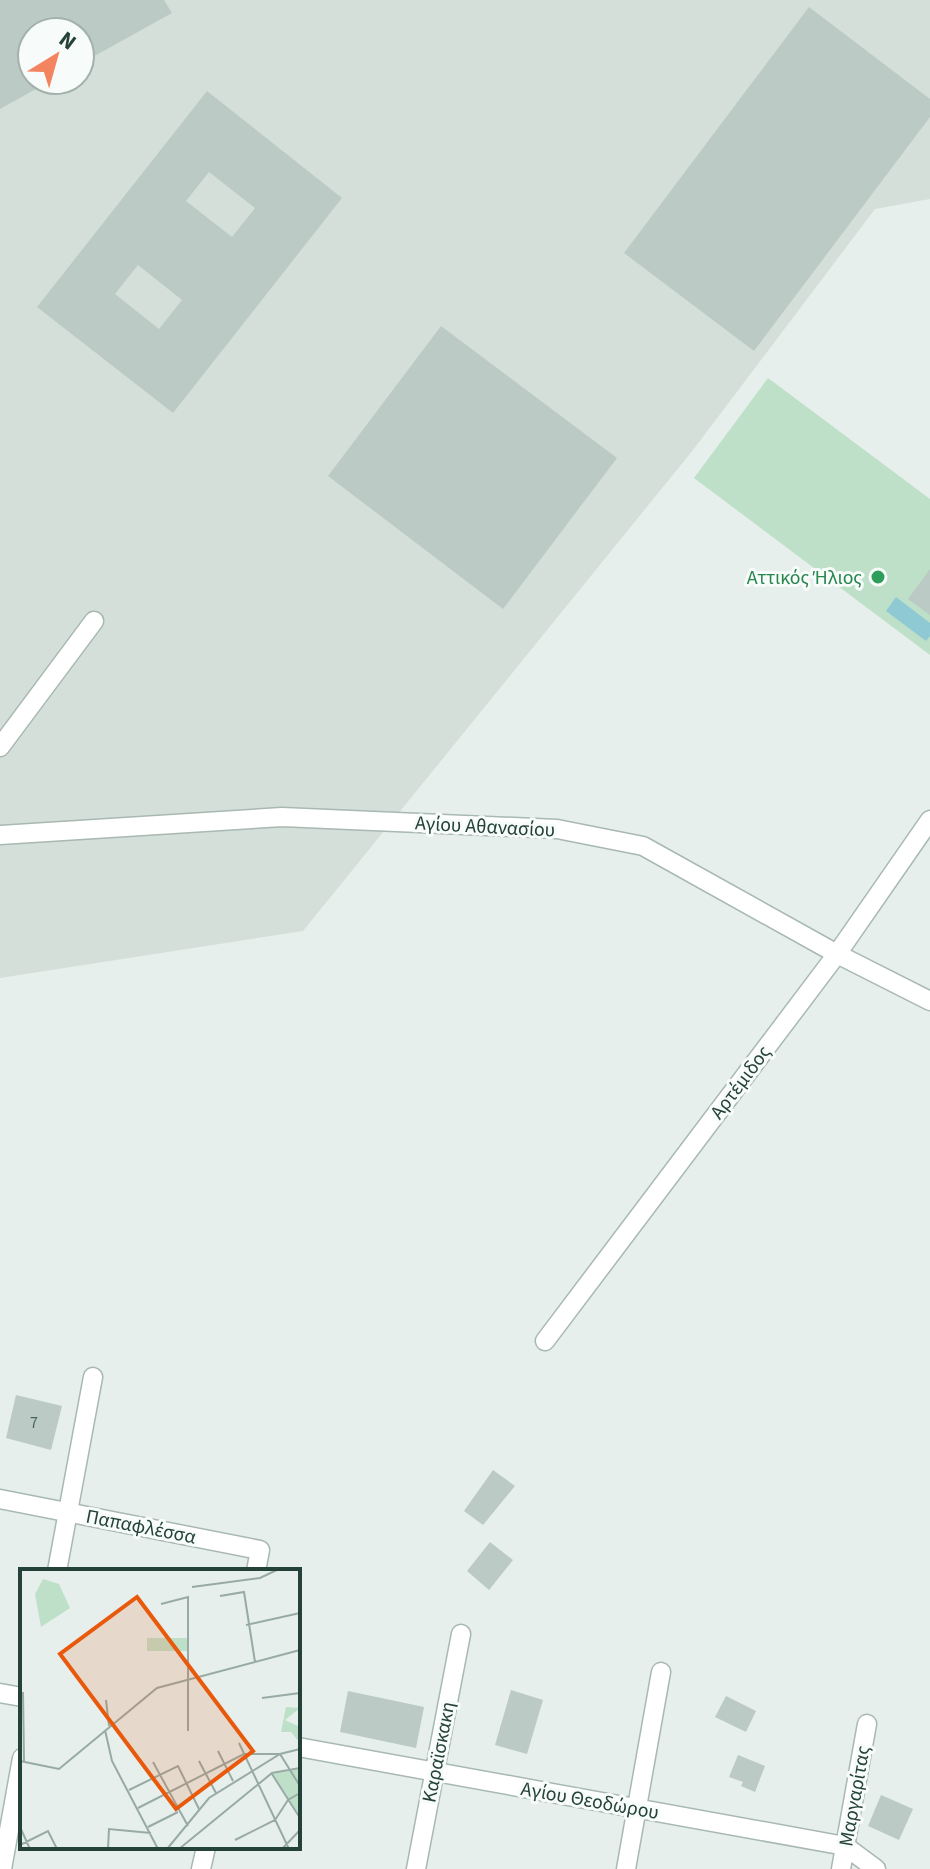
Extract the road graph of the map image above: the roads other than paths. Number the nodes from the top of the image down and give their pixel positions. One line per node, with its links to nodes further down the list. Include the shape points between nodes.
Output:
1 (94, 621): 2 (street)
2 (0, 747)
3 (930, 820): 5 (street, Αρτέμιδος)
4 (0, 835): 5 (street, Αγίου Αθανασίου, via 282,817 557,829 643,846)
5 (837, 954): 6 (street, Αγίου Αθανασίου); 7 (street, Αρτέμιδος)
6 (930, 1001)
7 (545, 1341)
8 (93, 1377): 10 (street)
9 (0, 1499): 10 (street, Παπαφλέσσα)
10 (68, 1512): 11 (street); 12 (street, Παπαφλέσσα, via 260,1550)
11 (57, 1569)
12 (256, 1569)
13 (461, 1634): 20 (street, Καραϊσκακη)
14 (661, 1672): 21 (street)
15 (0, 1693): 16 (street)
16 (20, 1697)
17 (867, 1724): 22 (street, Μαργαρίτας)
18 (300, 1747): 20 (street, Αγίου Θεοδώρου)
19 (20, 1769): 24 (street)
20 (435, 1772): 21 (street, Αγίου Θεοδώρου); 26 (street, Καραϊσκακη)
21 (637, 1808): 22 (street, Αγίου Θεοδώρου); 27 (street)
22 (845, 1846): 28 (street, Μαργαρίτας); 29 (street, Αγίου Θεοδώρου)
23 (206, 1849): 25 (street)
24 (2, 1869)
25 (201, 1869)
26 (416, 1869)
27 (626, 1869)
28 (841, 1869)
29 (876, 1869)

